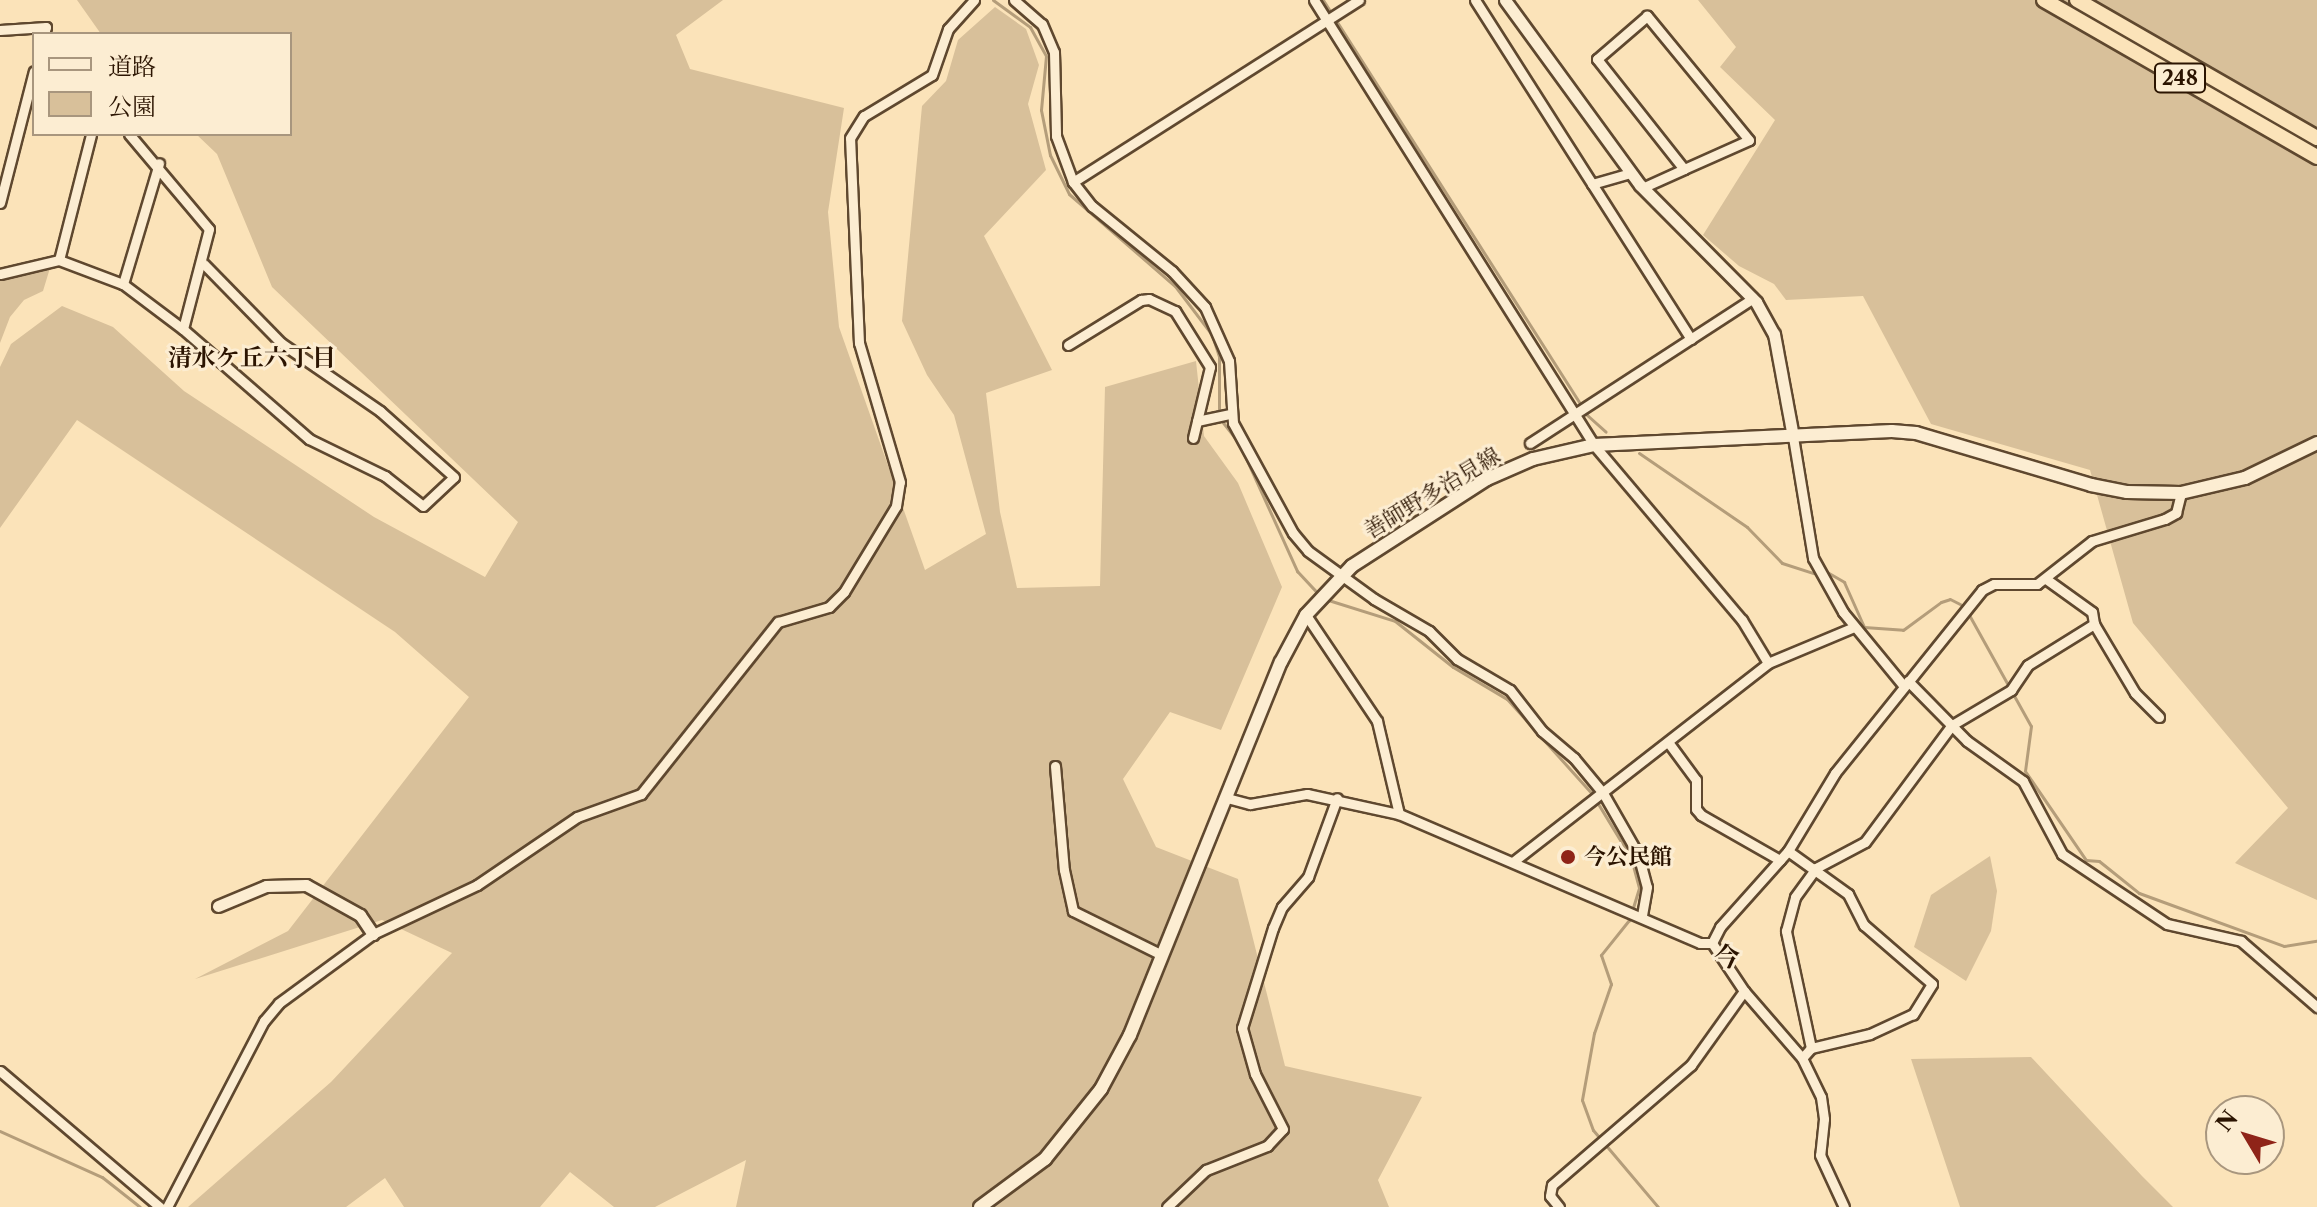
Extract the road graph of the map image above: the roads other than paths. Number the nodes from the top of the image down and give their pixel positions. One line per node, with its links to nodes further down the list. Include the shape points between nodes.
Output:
1 (974, 0): 64 (street, via 948,29 932,75 864,116 850,138 859,343 900,482 890,518 844,592 829,607 778,622 641,794 577,817 477,885)
2 (1014, 0): 20 (street, via 1042,24 1054,52 1056,136)
3 (1314, 0): 9 (street)
4 (1359, 0): 9 (street)
5 (1475, 0): 21 (street)
6 (1505, 0): 19 (street)
7 (2044, 0): 16 (highway, 248)
8 (2077, 0): 15 (highway, 248)
9 (1327, 20): 20 (street); 34 (street)
10 (0, 30): 11 (street, via 46,27)
11 (45, 32)
12 (32, 79): 23 (street)
13 (90, 136): 24 (street)
14 (131, 136): 17 (street)
15 (2317, 138)
16 (2317, 157)
17 (159, 163): 25 (street, via 209,229); 27 (street)
18 (1684, 169): 18 (street, via 1749,140 1647,16 1597,59); 22 (street)
19 (1630, 173): 21 (street); 22 (street)
20 (1073, 182): 32 (street, via 1092,206 1190,288 1220,334)
21 (1592, 184): 30 (street)
22 (1642, 188): 28 (street)
23 (0, 203)
24 (59, 260): 26 (street); 27 (street)
25 (204, 264): 29 (street); 29 (street, via 281,343 391,420 454,477 423,506 385,476 309,439)
26 (0, 274)
27 (123, 284): 29 (street)
28 (1753, 298): 30 (street); 37 (street, via 1774,334)
29 (183, 329)
30 (1691, 339): 34 (street)
31 (1068, 345): 33 (street, via 1149,299 1175,311)
32 (1229, 366): 33 (street); 35 (street)
33 (1210, 367): 36 (street)
34 (1576, 412): 39 (street); 41 (street)
35 (1229, 415): 36 (street); 43 (street, via 1293,533)
36 (1197, 421): 38 (street)
37 (1793, 437): 41 (main road, 善師野多治見線); 42 (main road, 善師野多治見線, via 1916,433 2091,485); 47 (street, via 1805,535)
38 (1193, 438)
39 (1530, 443)
40 (2317, 443): 42 (main road, 善師野多治見線, via 2245,478)
41 (1594, 445): 43 (main road, 善師野多治見線, via 1499,473); 48 (street, via 1742,620)
42 (2181, 493): 44 (street, via 2176,513 2092,541)
43 (1342, 574): 45 (main road, 善師野多治見線); 54 (street, via 1429,631 1457,659 1510,690)
44 (2046, 579): 46 (street, via 2092,612); 49 (street, via 1982,590)
45 (1306, 615): 55 (main road, 善師野多治見線, via 1281,662); 57 (street, via 1377,721)
46 (2094, 624): 50 (street, via 2135,693); 51 (street, via 2028,665 2011,690)
47 (1854, 627): 48 (street); 49 (street)
48 (1768, 663): 52 (street)
49 (1905, 683): 51 (street); 58 (street, via 1812,803)
50 (2159, 717)
51 (1952, 725): 61 (street, via 1865,842); 68 (street, via 1991,762 2023,781 2062,854 2167,924 2241,941)
52 (1668, 742): 54 (street); 59 (street, via 1696,780 1696,809 1701,815)
53 (1055, 766): 66 (street, via 1073,911)
54 (1602, 794): 60 (street); 63 (street, via 1638,854 1647,887)
55 (1227, 798): 56 (street, via 1250,804 1298,795); 66 (main road, 善師野多治見線)
56 (1337, 798): 57 (street); 75 (street, via 1308,877 1282,907 1273,928 1242,1028 1255,1074 1283,1129 1267,1146 1206,1170)
57 (1399, 814): 60 (street)
58 (1788, 851): 59 (street); 61 (street)
59 (1780, 860): 65 (street)
60 (1514, 861): 63 (street)
61 (1816, 868): 69 (street, via 1795,897 1786,931); 69 (street, via 1848,894 1864,925 1932,984 1913,1014 1870,1034)
62 (218, 906): 64 (street, via 266,886 306,885 360,915)
63 (1642, 916): 65 (street, via 1700,943)
64 (373, 934): 73 (street, via 279,1003 264,1021)
65 (1712, 943): 67 (street)
66 (1162, 955): 74 (main road, 善師野多治見線, via 1130,1035 1086,1114 1045,1159)
67 (1744, 991): 70 (street); 76 (street, via 1691,1065 1552,1185 1550,1196)
68 (2317, 1007)
69 (1811, 1048): 70 (street)
70 (1802, 1058): 77 (street, via 1821,1097 1820,1155)
71 (0, 1071): 72 (street)
72 (160, 1207)
73 (167, 1207)
74 (980, 1207)
75 (1167, 1207)
76 (1559, 1207)
77 (1844, 1207)

